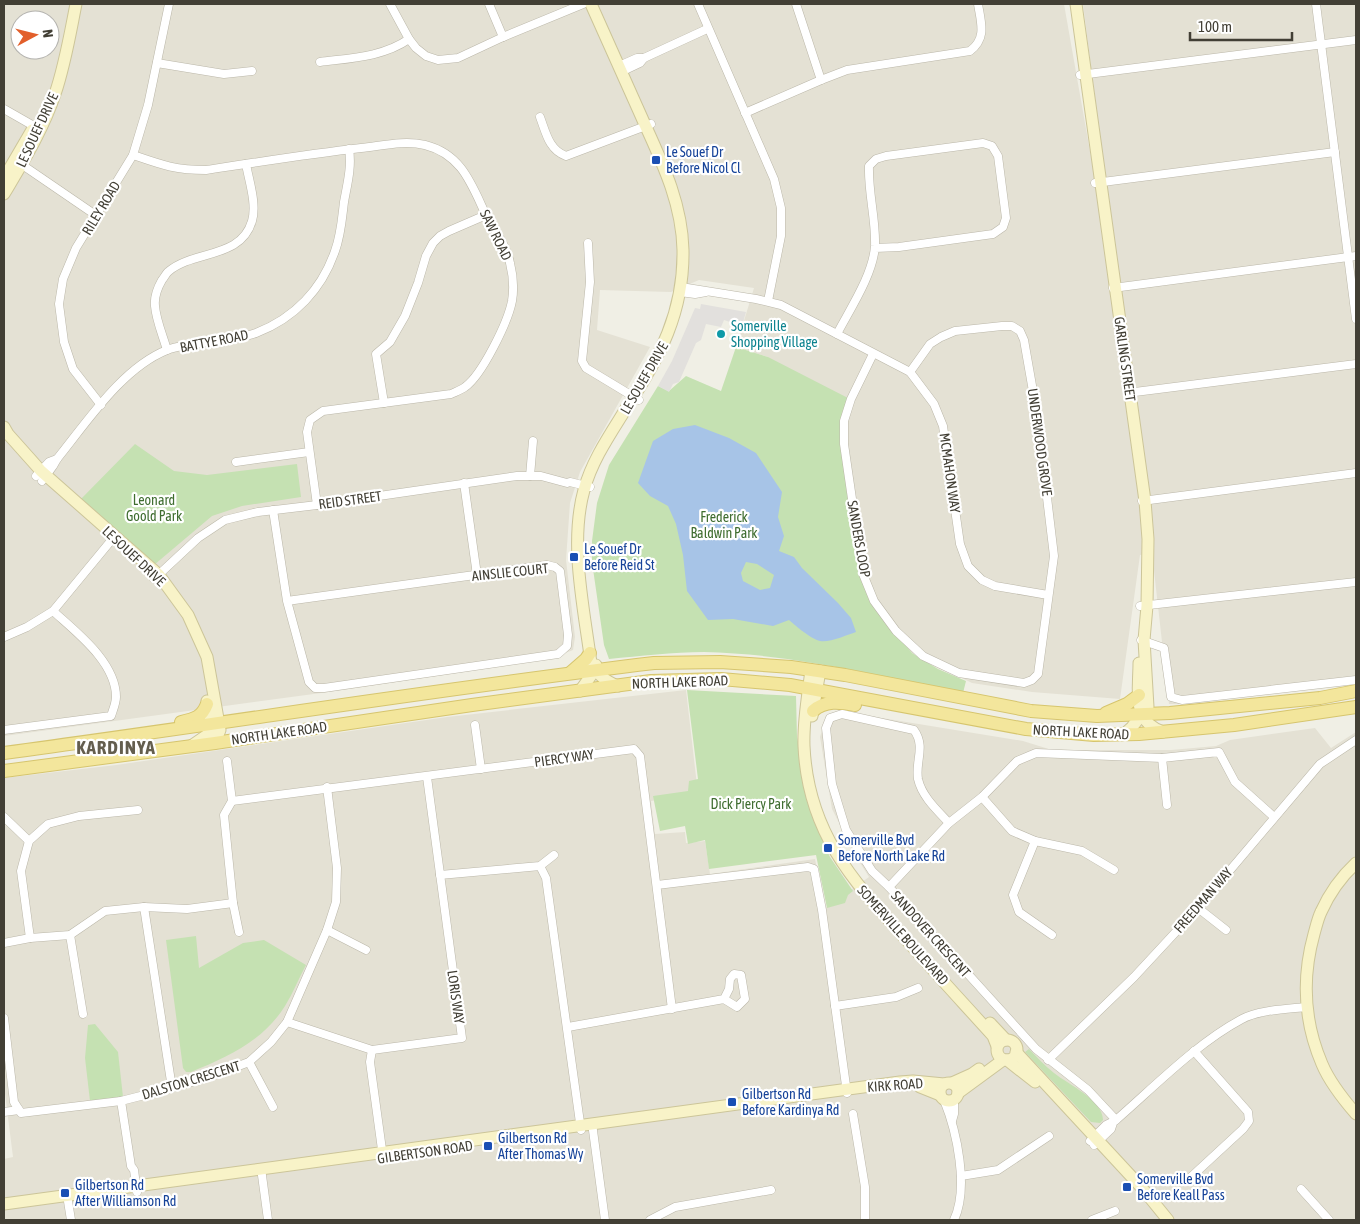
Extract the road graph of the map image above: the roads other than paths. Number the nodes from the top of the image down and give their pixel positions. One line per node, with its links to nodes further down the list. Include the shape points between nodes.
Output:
1 (72, 4): 30 (street, LE SOUEF DRIVE)
2 (76, 4): 30 (street, LE SOUEF DRIVE, via 55,94)
3 (170, 4): 21 (street, RILEY ROAD)
4 (390, 4): 17 (street)
5 (489, 4): 16 (street)
6 (582, 4): 16 (street)
7 (591, 4): 22 (street, LE SOUEF DRIVE)
8 (598, 4): 22 (street, LE SOUEF DRIVE)
9 (698, 4): 15 (street)
10 (796, 4): 25 (street)
11 (978, 4): 25 (street, via 982,32 979,44 970,51 872,65)
12 (1070, 4): 24 (street, GARLING STREET)
13 (1076, 4): 24 (street, GARLING STREET)
14 (1316, 4): 19 (street)
15 (708, 28): 22 (street); 27 (street)
16 (503, 37): 17 (street, via 458,58 438,60 426,56)
17 (408, 38): 20 (street, via 372,55)
18 (1356, 40): 19 (street)
19 (1321, 45): 24 (street); 32 (street)
20 (320, 62)
21 (157, 63): 23 (street, via 224,74); 33 (street, RILEY ROAD)
22 (623, 67): 29 (street, LE SOUEF DRIVE)
23 (252, 71)
24 (1083, 75): 37 (street, GARLING STREET)
25 (821, 80): 27 (street)
26 (4, 109): 30 (street)
27 (745, 113): 46 (street, via 774,180 780,208 781,236)
28 (540, 117): 29 (street, via 552,148 566,156)
29 (648, 125): 45 (street, LE SOUEF DRIVE, via 679,215)
30 (37, 128): 34 (street, LE SOUEF DRIVE)
31 (349, 149): 35 (street, SAW ROAD); 39 (street, SAW ROAD, via 413,143 437,149 452,158 471,180); 49 (street, BATTYE ROAD, via 350,170 336,250 323,279 308,299 291,314 256,333)
32 (1335, 152): 37 (street); 43 (street)
33 (133, 154): 35 (street, SAW ROAD, via 168,167 188,170); 40 (street, RILEY ROAD)
34 (18, 162): 36 (street, LE SOUEF DRIVE); 38 (street, LE SOUEF DRIVE); 40 (street)
35 (246, 164): 49 (street, via 254,207 247,233 223,251 185,262 169,272 158,287 154,305)
36 (4, 178)
37 (1098, 183): 44 (street, GARLING STREET)
38 (4, 194)
39 (486, 215): 55 (street, via 440,236 433,243 405,316 390,342 376,354); 55 (street, SAW ROAD, via 505,246 513,288 508,315 488,354 465,387 451,394)
40 (97, 216): 56 (street, RILEY ROAD, via 76,248 63,279 59,304 64,342 73,369)
41 (588, 243): 54 (street, via 590,282 582,361 586,368)
42 (875, 248): 42 (street, via 868,179 869,166 876,159 983,143 992,146 998,156 1006,218 1003,227 993,234); 48 (street, via 867,277)
43 (1353, 257): 44 (street); 47 (street)
44 (1112, 288): 53 (street, GARLING STREET)
45 (683, 290): 46 (street, MCMAHON WAY, via 701,289); 54 (street, LE SOUEF DRIVE, via 662,350)
46 (768, 301): 48 (street, MCMAHON WAY)
47 (1356, 319)
48 (837, 334): 50 (street, MCMAHON WAY)
49 (167, 350): 56 (street, BATTYE ROAD, via 138,367)
50 (874, 354): 52 (street, MCMAHON WAY); 84 (street, SANDERS LOOP, via 851,399 844,421 844,444 863,574 874,602 896,630 923,656 959,673 1024,683)
51 (1356, 364): 53 (street)
52 (910, 372): 74 (street, MCMAHON WAY, via 934,404 943,426 960,544 968,566 982,580 995,586); 74 (street, UNDERWOOD GROVE, via 930,344 955,331 1012,326 1020,331 1037,414 1052,531 1054,556)
53 (1128, 392): 67 (street, GARLING STREET)
54 (637, 398): 66 (street, LE SOUEF DRIVE, via 608,436)
55 (384, 402): 60 (street, SAW ROAD, via 323,412 310,420 307,432)
56 (101, 405): 63 (street, BATTYE ROAD, via 57,459 49,462)
57 (4, 427): 63 (street, LE SOUEF DRIVE)
58 (4, 438): 63 (street, LE SOUEF DRIVE)
59 (533, 441): 64 (street)
60 (309, 452): 61 (street); 68 (street, SAW ROAD)
61 (236, 462)
62 (1356, 473): 67 (street)
63 (41, 476): 70 (street, LE SOUEF DRIVE)
64 (530, 476): 65 (street, REID STREET); 66 (street, REID STREET)
65 (464, 483): 68 (street, REID STREET); 71 (street)
66 (587, 489): 80 (street, LE SOUEF DRIVE, via 578,530 578,552); 81 (street, LE SOUEF DRIVE, via 583,554 597,661)
67 (1143, 501): 76 (street, GARLING STREET, via 1148,539)
68 (317, 505): 69 (street, REID STREET)
69 (273, 510): 72 (street, REID STREET, via 225,520 198,538); 75 (street)
70 (112, 540): 72 (street, LE SOUEF DRIVE); 77 (street)
71 (477, 575): 75 (street, AINSLIE COURT); 75 (street, AINSLIE COURT, via 547,565 555,567 560,571 567,646 558,654 314,688 309,682)
72 (156, 577): 91 (street, LE SOUEF DRIVE, via 184,618 198,650); 98 (street, LE SOUEF DRIVE, via 188,616 207,657)
73 (1356, 582): 76 (street)
74 (1048, 595): 84 (street, UNDERWOOD GROVE, via 1038,674)
75 (288, 601)
76 (1144, 606): 79 (street, GARLING STREET)
77 (53, 611): 78 (street, via 28,627); 99 (street, via 102,659 116,697 111,716)
78 (4, 636)
79 (1141, 640): 85 (street, via 1164,648 1171,697 1182,700); 90 (street, GARLING STREET); 95 (street, GARLING STREET, via 1148,701)
80 (590, 653): 81 (street, LE SOUEF DRIVE); 83 (main road)
81 (595, 670): 82 (main road, NORTH LAKE ROAD, via 654,663 720,662); 83 (main road, NORTH LAKE ROAD); 86 (street, via 606,681); 88 (street)
82 (815, 670): 87 (street, SOMERVILLE BOULEVARD); 96 (main road, NORTH LAKE ROAD, via 1031,711)
83 (570, 673): 98 (main road, NORTH LAKE ROAD)
84 (1032, 680)
85 (1356, 680)
86 (618, 686): 87 (main road, NORTH LAKE ROAD, via 651,681 721,679); 88 (main road, NORTH LAKE ROAD)
87 (813, 688): 93 (main road, NORTH LAKE ROAD); 94 (street, SOMERVILLE BOULEVARD); 152 (street, SOMERVILLE BOULEVARD, via 804,726 804,748 810,790 826,836 842,865 872,902 993,1036)
88 (580, 691): 100 (main road, NORTH LAKE ROAD)
89 (1356, 691): 95 (main road, NORTH LAKE ROAD, via 1320,698)
90 (1139, 695): 95 (street, GARLING STREET, via 1138,707); 96 (main road, via 1127,704)
91 (207, 704): 98 (street, LE SOUEF DRIVE); 102 (main road, via 203,714 195,719 162,725)
92 (1356, 707): 101 (main road, NORTH LAKE ROAD)
93 (920, 709): 94 (main road, via 906,711 834,702 822,704); 103 (main road, NORTH LAKE ROAD, via 1026,729)
94 (813, 711): 152 (street, SOMERVILLE BOULEVARD, via 809,737 814,781 834,837 870,892)
95 (1142, 715): 96 (main road, NORTH LAKE ROAD); 101 (street, via 1150,726); 103 (street, GARLING STREET)
96 (1097, 716)
97 (475, 725): 110 (street)
98 (216, 726): 100 (main road, via 225,733 282,726); 102 (main road, NORTH LAKE ROAD); 105 (street); 106 (street)
99 (4, 730)
100 (304, 730): 105 (main road, NORTH LAKE ROAD)
101 (1163, 732): 103 (main road, NORTH LAKE ROAD)
102 (136, 735): 107 (main road, NORTH LAKE ROAD)
103 (1123, 735)
104 (1356, 740): 119 (street, FREEDMAN WAY, via 1320,764)
105 (215, 743): 106 (main road, NORTH LAKE ROAD)
106 (191, 746): 111 (main road, NORTH LAKE ROAD)
107 (4, 753)
108 (1162, 758): 114 (street, SANDOVER CRESCENT, via 1036,753 1017,761); 116 (street); 119 (street, SANDOVER CRESCENT, via 1219,752 1235,782)
109 (227, 761): 115 (street)
110 (481, 769): 112 (street, PIERCY WAY); 128 (street, PIERCY WAY, via 634,749 640,756)
111 (4, 771)
112 (427, 777): 113 (street, PIERCY WAY); 127 (street, LORIS WAY)
113 (326, 787): 115 (street, PIERCY WAY); 133 (street, DALSTON CRESCENT, via 337,868 336,902)
114 (982, 797): 120 (street, SANDOVER CRESCENT); 122 (street, via 1012,831)
115 (232, 801): 130 (street, via 224,815)
116 (1167, 805)
117 (138, 810): 121 (street, via 79,816 48,824)
118 (4, 817): 121 (street)
119 (1274, 817): 132 (street, FREEDMAN WAY)
120 (950, 823): 129 (street, SANDOVER CRESCENT); 129 (street, via 926,798 918,779 920,739 914,730 842,714 830,718 826,728 832,784 846,830 872,871)
121 (29, 841): 138 (street, via 21,871)
122 (1035, 841): 126 (street, via 1082,851); 137 (street, via 1013,895 1018,912)
123 (554, 854): 125 (street)
124 (1356, 863): 144 (street, via 1344,875 1320,912 1310,949)
125 (540, 866): 127 (street); 149 (street, via 546,878)
126 (1114, 870)
127 (440, 875): 150 (street, LORIS WAY, via 462,1038)
128 (657, 885): 143 (street, via 812,867 816,872); 145 (street, PIERCY WAY)
129 (889, 887): 154 (street, SANDOVER CRESCENT)
130 (234, 903): 131 (street, via 187,909); 135 (street)
131 (144, 907): 136 (street, via 105,911); 156 (street)
132 (1198, 908): 134 (street); 154 (street, FREEDMAN WAY, via 1134,977)
133 (327, 930): 140 (street); 148 (street, DALSTON CRESCENT)
134 (1226, 930)
135 (240, 932)
136 (70, 935): 138 (street); 146 (street)
137 (1052, 935)
138 (30, 938): 139 (street)
139 (4, 943)
140 (366, 950)
141 (918, 988): 143 (street, via 896,997)
142 (724, 998): 145 (street)
143 (835, 1006): 157 (street)
144 (1306, 1007): 151 (street, via 1280,1009 1244,1018); 164 (street, via 1322,1065 1336,1090)
145 (672, 1009): 149 (street)
146 (83, 1014)
147 (4, 1018): 161 (street, via 14,1102)
148 (287, 1022): 150 (street, LORIS WAY); 155 (street, DALSTON CRESCENT)
149 (568, 1027): 167 (street)
150 (372, 1050): 170 (street, via 370,1062)
151 (1194, 1050): 165 (street); 173 (street, via 1248,1112 1249,1121)
152 (1002, 1052): 153 (street, via 1013,1058); 153 (street, SOMERVILLE BOULEVARD, via 1014,1044); 158 (street); 169 (street, SOMERVILLE BOULEVARD)
153 (1016, 1052): 169 (street, SOMERVILLE BOULEVARD)
154 (1048, 1060): 165 (street, SANDOVER CRESCENT, via 1088,1090)
155 (249, 1062): 156 (street, DALSTON CRESCENT); 160 (street)
156 (172, 1088): 159 (street, DALSTON CRESCENT)
157 (847, 1092): 158 (street, KIRK ROAD, via 916,1086); 166 (street, GILBERTSON ROAD)
158 (949, 1092): 172 (street)
159 (121, 1101): 161 (street, DALSTON CRESCENT, via 21,1113); 174 (street)
160 (274, 1107)
161 (19, 1110): 162 (street, DALSTON CRESCENT)
162 (4, 1112)
163 (853, 1114): 185 (street, via 865,1187)
164 (1356, 1114)
165 (1114, 1122): 169 (street, via 1106,1125)
166 (593, 1126): 167 (street, GILBERTSON ROAD); 183 (street)
167 (580, 1127): 170 (street, GILBERTSON ROAD)
168 (1049, 1136): 172 (street, via 998,1170)
169 (1095, 1141): 188 (street, SOMERVILLE BOULEVARD); 189 (street, SOMERVILLE BOULEVARD, via 1142,1188)
170 (383, 1155): 171 (street, GILBERTSON ROAD)
171 (262, 1171): 174 (street, GILBERTSON ROAD); 182 (street)
172 (962, 1176): 186 (street)
173 (1191, 1176)
174 (134, 1189): 177 (street, GILBERTSON ROAD)
175 (1301, 1189): 190 (street)
176 (771, 1190): 184 (street, via 675,1207)
177 (68, 1198): 178 (street, GILBERTSON ROAD); 179 (street, GILBERTSON ROAD); 181 (street)
178 (4, 1204)
179 (4, 1210)
180 (1115, 1211): 187 (street)
181 (71, 1220)
182 (268, 1220)
183 (605, 1220)
184 (650, 1220)
185 (865, 1220)
186 (954, 1220)
187 (1092, 1220)
188 (1160, 1220)
189 (1168, 1220)
190 (1329, 1220)

